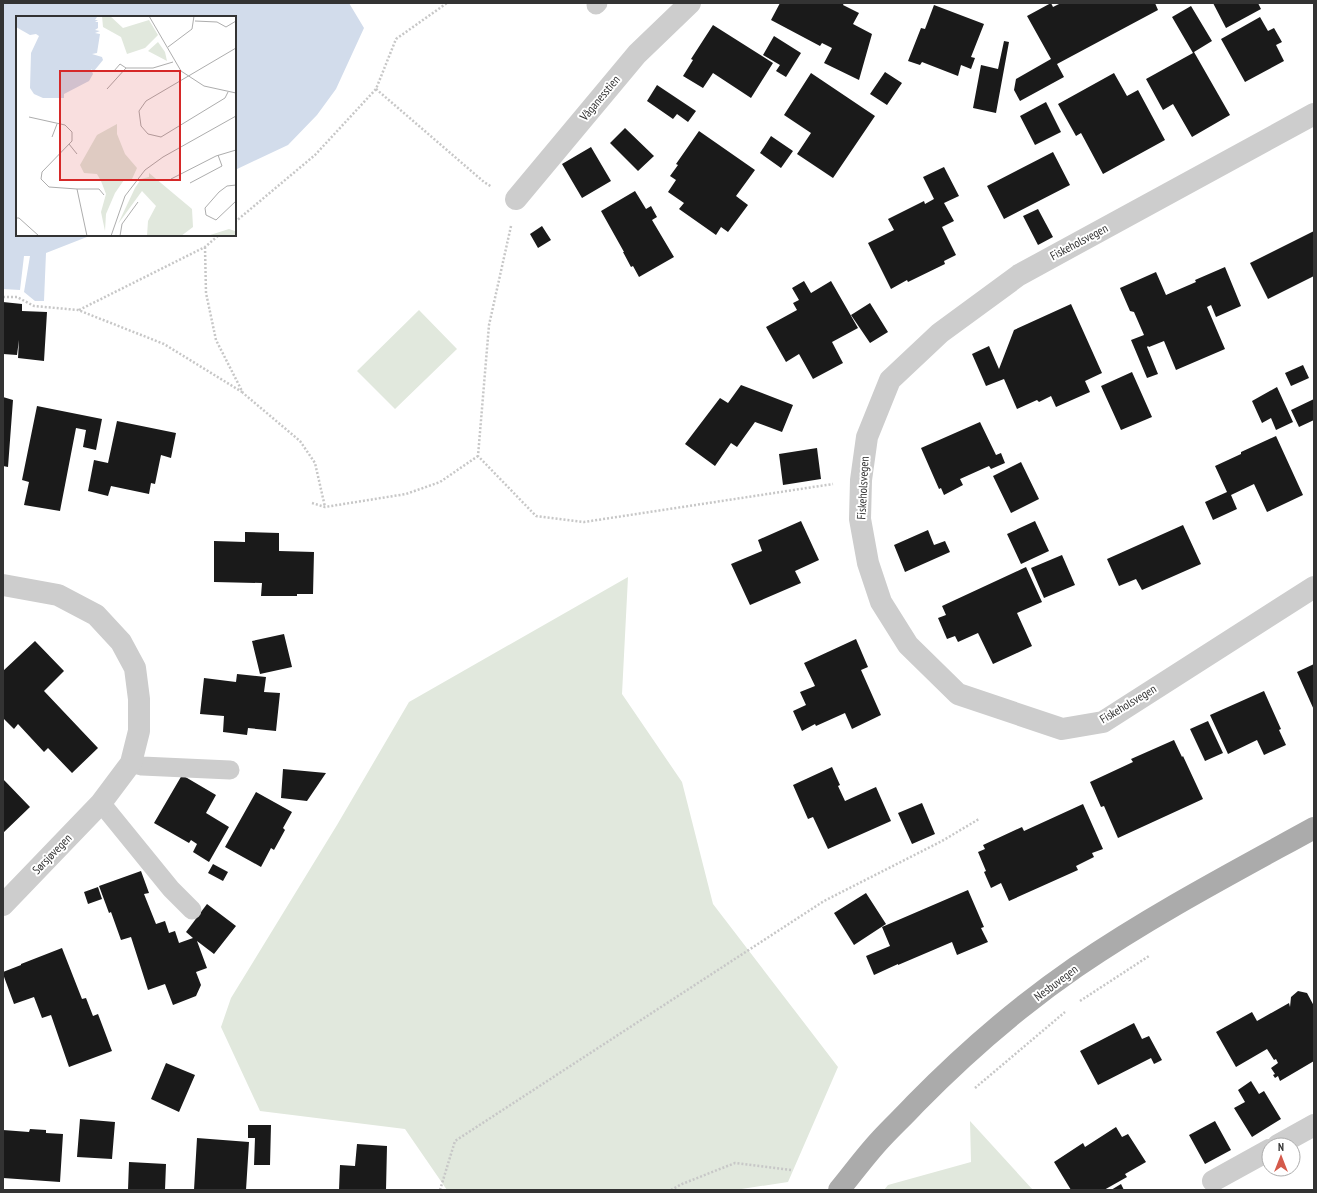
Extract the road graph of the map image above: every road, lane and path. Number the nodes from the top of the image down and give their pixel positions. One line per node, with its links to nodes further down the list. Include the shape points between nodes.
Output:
1 (447, 3): 3 (path, via 396,39)
2 (690, 3): 5 (street, Våganesstien, via 637,54)
3 (376, 90): 5 (path, via 484,182); 6 (path, via 315,155)
4 (1314, 114): 13 (street, Fiskeholsvegen, via 1019,275 940,333 890,380 867,437)
5 (516, 199): 12 (path, via 489,325)
6 (236, 221)
7 (218, 236): 8 (path)
8 (205, 247): 10 (path); 11 (path, via 206,293 216,340)
9 (3, 297): 10 (path, via 17,297 34,306)
10 (78, 310): 11 (path, via 164,344)
11 (243, 393): 15 (path, via 300,442 315,463)
12 (478, 456): 13 (path, via 536,516 584,522); 15 (path, via 440,482 406,494)
13 (861, 480): 17 (street, Fiskeholsvegen, via 860,519 868,563 881,602 908,645 958,694 1062,729 1103,722)
14 (312, 503): 15 (path)
15 (325, 507)
16 (3, 585): 18 (street, Sørsjøvegen, via 58,595 96,614 121,642 135,668 139,699 139,731)
17 (1314, 587)
18 (131, 764): 19 (lane); 20 (street, Sørsjøvegen)
19 (230, 770)
20 (102, 803): 23 (street, Sørsjøvegen); 24 (lane, via 171,889)
21 (979, 819): 34 (path, via 942,841 824,901 455,1141)
22 (1314, 828): 36 (main road, Nesbuvegen, via 1123,936 1035,998 985,1038 935,1084 882,1138)
23 (3, 906)
24 (192, 910)
25 (1155, 952): 26 (path)
26 (1077, 1003)
27 (1071, 1007): 28 (path)
28 (971, 1091)
29 (1314, 1125): 30 (street)
30 (1292, 1137)
31 (1261, 1154): 33 (street)
32 (791, 1170): 35 (path, via 735,1163)
33 (1213, 1181)
34 (440, 1190)
35 (671, 1190)
36 (839, 1190)

